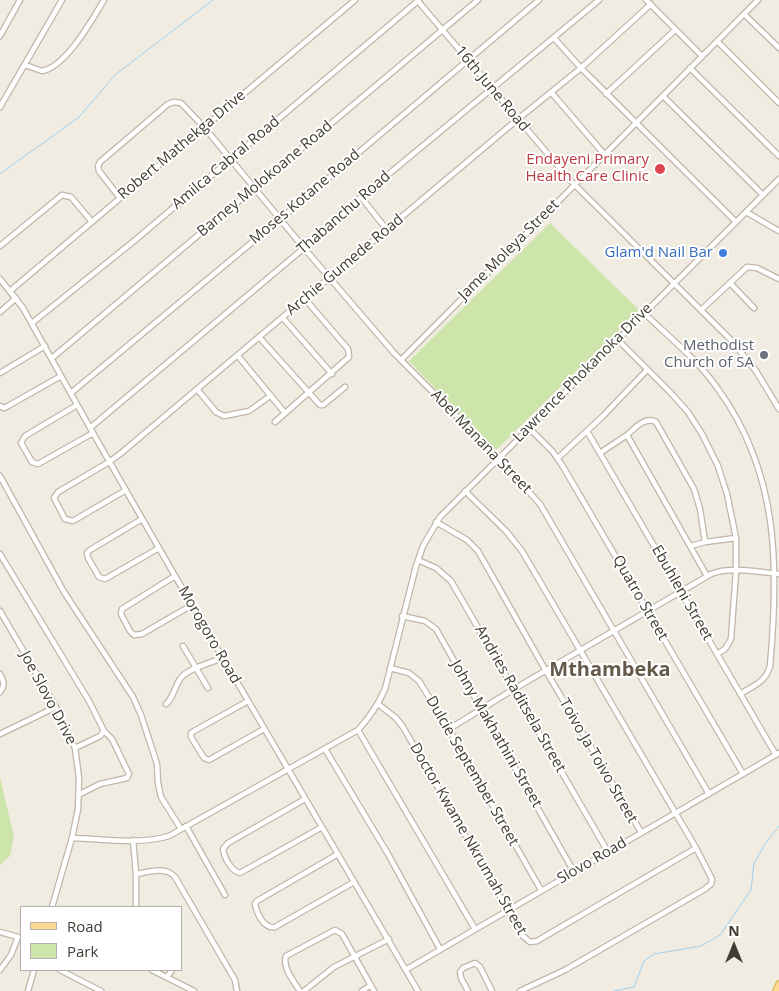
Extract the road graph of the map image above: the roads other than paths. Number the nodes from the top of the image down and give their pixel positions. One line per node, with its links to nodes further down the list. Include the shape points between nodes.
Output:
1 (20, 0): 15 (street)
2 (62, 0): 21 (street)
3 (104, 0): 21 (street, via 77,43 51,67 42,70)
4 (355, 0): 32 (street, Robert Mathekga Drive)
5 (418, 0): 13 (street, 16th June Road); 35 (street, Amilca Cabral Road)
6 (478, 0): 13 (street, Barney Molokoane Road)
7 (539, 0): 20 (street, Moses Kotane Road)
8 (599, 0): 16 (street, Thabanchu Road)
9 (646, 0): 11 (street)
10 (758, 0): 12 (street, Jame Moleya Street)
11 (651, 4): 14 (street); 22 (street, Archie Gumede Road)
12 (744, 14): 17 (street, Jame Moleya Street); 18 (street)
13 (443, 30): 20 (street, 16th June Road); 38 (street, Barney Molokoane Road)
14 (675, 30): 19 (street); 26 (street)
15 (0, 36)
16 (554, 38): 22 (street); 24 (street, Thabanchu Road)
17 (717, 41): 19 (street, Jame Moleya Street); 28 (street)
18 (779, 48)
19 (702, 56): 23 (street, Jame Moleya Street)
20 (468, 60): 24 (street, 16th June Road); 43 (street, Moses Kotane Road)
21 (25, 65): 29 (street)
22 (581, 68): 25 (street, Archie Gumede Road); 26 (street)
23 (690, 68): 27 (street, Jame Moleya Street); 34 (street)
24 (493, 89): 30 (street, 16th June Road); 40 (street, Thabanchu Road)
25 (551, 92): 30 (street, Archie Gumede Road); 33 (street)
26 (606, 94): 31 (street)
27 (662, 96): 31 (street, Jame Moleya Street); 39 (street)
28 (779, 103)
29 (0, 107)
30 (518, 119): 37 (street, 16th June Road); 46 (street, Archie Gumede Road)
31 (636, 123): 33 (street, Jame Moleya Street); 45 (street)
32 (204, 127): 35 (street, Abel Manana Street); 41 (street, Robert Mathekga Drive); 41 (street, Abel Manana Street, via 181,103 172,102 116,148 100,162 98,168)
33 (604, 154): 37 (street, Jame Moleya Street)
34 (779, 156)
35 (230, 160): 38 (street, Abel Manana Street); 63 (street, Amilca Cabral Road)
36 (779, 179): 39 (street, Lawrence Phokanoka Drive)
37 (574, 185): 53 (street, 16th June Road); 69 (street, Jame Moleya Street)
38 (255, 189): 43 (street, Abel Manana Street); 68 (street, Barney Molokoane Road)
39 (763, 195): 42 (street, Lawrence Phokanoka Drive)
40 (361, 197): 46 (street); 49 (street, Thabanchu Road)
41 (120, 198): 44 (street, Robert Mathekga Drive)
42 (746, 212): 45 (street, Lawrence Phokanoka Drive); 47 (street)
43 (280, 219): 49 (street, Abel Manana Street); 76 (street, Moses Kotane Road)
44 (92, 222): 48 (street, via 71,197 62,195); 55 (street, Robert Mathekga Drive)
45 (736, 222): 53 (street, Lawrence Phokanoka Drive)
46 (387, 230): 50 (street, Archie Gumede Road)
47 (779, 231)
48 (0, 246)
49 (304, 248): 50 (street, Abel Manana Street); 84 (street, Thabanchu Road)
50 (330, 278): 57 (street, Archie Gumede Road); 69 (street, Abel Manana Street)
51 (0, 279): 55 (street, Morogoro Road)
52 (779, 279): 54 (street, via 750,267)
53 (674, 283): 59 (street, 16th June Road); 61 (street, Lawrence Phokanoka Drive)
54 (730, 283): 58 (street); 59 (street)
55 (10, 291): 56 (street, Morogoro Road)
56 (16, 298): 60 (street); 63 (street, Morogoro Road)
57 (305, 299): 62 (street, Archie Gumede Road); 72 (street, via 348,349 350,357)
58 (754, 308)
59 (701, 310): 81 (street, 16th June Road, via 749,361)
60 (0, 312)
61 (644, 312): 65 (street, Lawrence Phokanoka Drive); 105 (street, via 709,377 744,428 762,472 769,500)
62 (282, 318): 64 (street, Archie Gumede Road); 72 (street)
63 (32, 323): 66 (street, Morogoro Road)
64 (259, 337): 67 (street, Archie Gumede Road); 77 (street)
65 (617, 339): 70 (street); 85 (street, Lawrence Phokanoka Drive)
66 (45, 346): 68 (street, Morogoro Road); 71 (street)
67 (238, 356): 75 (street, Archie Gumede Road); 78 (street)
68 (52, 358): 73 (street, Morogoro Road)
69 (401, 360): 90 (street, Abel Manana Street)
70 (647, 370): 86 (street); 98 (street, via 688,412 709,446 723,480)
71 (0, 372)
72 (332, 374): 77 (street)
73 (61, 376): 76 (street, Morogoro Road); 80 (street, via 4,408)
74 (345, 388): 77 (street, via 321,406)
75 (196, 389): 78 (street, via 216,412 224,416 249,411); 92 (street, Archie Gumede Road)
76 (71, 393): 79 (street, Morogoro Road)
77 (308, 393): 82 (street)
78 (270, 396): 82 (street)
79 (77, 405): 84 (street, Morogoro Road); 87 (street, via 22,438 32,462 38,464)
80 (0, 406)
81 (779, 409)
82 (285, 413): 83 (street)
83 (275, 422)
84 (90, 428): 87 (street, Morogoro Road)
85 (530, 428): 90 (street, Lawrence Phokanoka Drive); 91 (street, Quatro Street)
86 (587, 431): 89 (street, Ebuhleni Street); 91 (street)
87 (93, 433): 92 (street, Morogoro Road)
88 (627, 435): 89 (street); 99 (street, via 647,420 656,422 694,489); 100 (street)
89 (600, 453): 108 (street, Ebuhleni Street)
90 (498, 458): 95 (street, Lawrence Phokanoka Drive); 113 (street, Abel Manana Street, via 546,511)
91 (558, 458): 111 (street, Quatro Street)
92 (109, 462): 94 (street, Morogoro Road); 94 (street, Archie Gumede Road, via 55,494 55,502 64,517 76,520)
93 (0, 476): 147 (street, via 64,592 133,697 155,756 161,798)
94 (126, 490): 96 (street, Morogoro Road)
95 (465, 491): 97 (street, Lawrence Phokanoka Drive); 115 (street, via 516,544)
96 (142, 519): 101 (street, Morogoro Road); 101 (street, via 90,550 88,558 98,575 105,579)
97 (436, 522): 103 (street, Lawrence Phokanoka Drive); 120 (street, Toivo Ja Toivo Street, via 467,540 478,551)
98 (736, 538): 99 (street); 104 (street)
99 (705, 542): 100 (street)
100 (691, 546): 107 (street)
101 (159, 548): 106 (street, Morogoro Road)
102 (0, 554): 134 (street)
103 (418, 560): 112 (street, Lawrence Phokanoka Drive); 123 (street, Andries Raditsela Street, via 442,572 451,581)
104 (736, 571): 105 (street); 107 (street); 116 (street, via 731,639 728,646)
105 (777, 574): 125 (street, via 768,672 762,681)
106 (175, 576): 109 (street, Morogoro Road); 109 (street, via 122,608 121,614 130,631 136,636 142,634)
107 (707, 576): 108 (street)
108 (682, 592): 111 (street); 116 (street, Ebuhleni Street)
109 (192, 605): 117 (street, Morogoro Road)
110 (0, 611): 129 (street, Joe Slovo Drive)
111 (648, 612): 113 (street); 140 (street, Quatro Street)
112 (402, 616): 119 (street, Lawrence Phokanoka Drive); 130 (street, Johny Makhathini Street, via 425,621 436,629)
113 (614, 631): 115 (street); 142 (street, Abel Manana Street)
114 (183, 646): 118 (street)
115 (579, 651): 120 (street); 144 (street)
116 (717, 654): 125 (street, Ebuhleni Street)
117 (224, 658): 118 (street); 126 (street, Morogoro Road)
118 (196, 668): 122 (street); 127 (street, via 181,677)
119 (390, 668): 128 (street, Lawrence Phokanoka Drive); 132 (street, Dulcie September Street, via 409,673 419,681)
120 (546, 671): 123 (street); 148 (street, Toivo Ja Toivo Street)
121 (0, 674): 124 (street, via 4,682)
122 (208, 688)
123 (514, 689): 130 (street); 152 (street, Andries Raditsela Street)
124 (0, 692)
125 (740, 694): 138 (street, Ebuhleni Street)
126 (248, 701): 131 (street, Morogoro Road); 131 (street, via 194,731 191,737 204,758 209,760)
127 (166, 704)
128 (378, 704): 133 (street, Lawrence Phokanoka Drive); 161 (street, Doctor Kwame Nkrumah Street, via 403,727)
129 (56, 707): 135 (street); 136 (street, Joe Slovo Drive)
130 (482, 709): 132 (street); 154 (street, Johny Makhathini Street)
131 (264, 729): 139 (street, Morogoro Road)
132 (449, 729): 157 (street, Dulcie September Street)
133 (358, 730): 137 (street, Lawrence Phokanoka Drive); 162 (street)
134 (104, 731): 136 (street); 141 (street, via 115,743 129,776 96,785)
135 (0, 734)
136 (76, 748): 141 (street, Joe Slovo Drive)
137 (325, 749): 139 (street, Lawrence Phokanoka Drive); 165 (street)
138 (778, 754): 140 (street, Slovo Road)
139 (287, 768): 143 (street, Morogoro Road); 145 (street, Lawrence Phokanoka Drive)
140 (743, 774): 142 (street, Slovo Road)
141 (80, 794): 149 (street, Joe Slovo Drive)
142 (708, 794): 144 (street, Slovo Road)
143 (305, 799): 146 (street, Morogoro Road); 146 (street, via 223,848 234,871 240,873)
144 (674, 813): 148 (street, Slovo Road); 151 (street)
145 (186, 826): 147 (street, Lawrence Phokanoka Drive); 158 (street)
146 (322, 827): 153 (street, Morogoro Road)
147 (181, 829): 150 (street, Lawrence Phokanoka Drive, via 162,838)
148 (641, 832): 152 (street, Slovo Road)
149 (72, 838): 150 (street, Lawrence Phokanoka Drive); 159 (street, Joe Slovo Drive)
150 (133, 840): 155 (street)
151 (696, 848): 161 (street, Doctor Kwame Nkrumah Street, via 534,942 526,940); 186 (street, via 712,880 709,887 565,970)
152 (608, 852): 154 (street, Slovo Road)
153 (338, 854): 156 (street, Morogoro Road); 156 (street, via 257,901 256,909 266,925 275,927)
154 (574, 872): 157 (street, Slovo Road)
155 (136, 874): 160 (street); 179 (street, via 166,870 176,877 235,980)
156 (354, 882): 164 (street, Morogoro Road)
157 (541, 890): 161 (street, Slovo Road)
158 (225, 895)
159 (52, 906)
160 (136, 906)
161 (509, 910): 162 (street, Slovo Road)
162 (475, 929): 165 (street, Slovo Road)
163 (0, 932): 168 (street, via 18,937 12,955)
164 (389, 939): 166 (street); 167 (street, Morogoro Road)
165 (440, 949): 167 (street, Slovo Road)
166 (355, 956): 175 (street); 180 (street, via 329,970); 180 (street, via 336,930 290,953 284,961 292,981)
167 (406, 969): 183 (street, Morogoro Road)
168 (0, 970)
169 (34, 971): 176 (street)
170 (62, 971): 177 (street)
171 (154, 971): 173 (street)
172 (172, 971): 173 (street)
173 (168, 978): 178 (street)
174 (779, 984): 187 (main road)
175 (371, 985): 181 (street); 182 (street)
176 (28, 991)
177 (101, 991)
178 (194, 991)
179 (237, 991)
180 (302, 991)
181 (362, 991)
182 (374, 991)
183 (418, 991)
184 (468, 991): 185 (street, via 460,972 472,963 480,967)
185 (492, 991)
186 (520, 991)
187 (776, 991)

